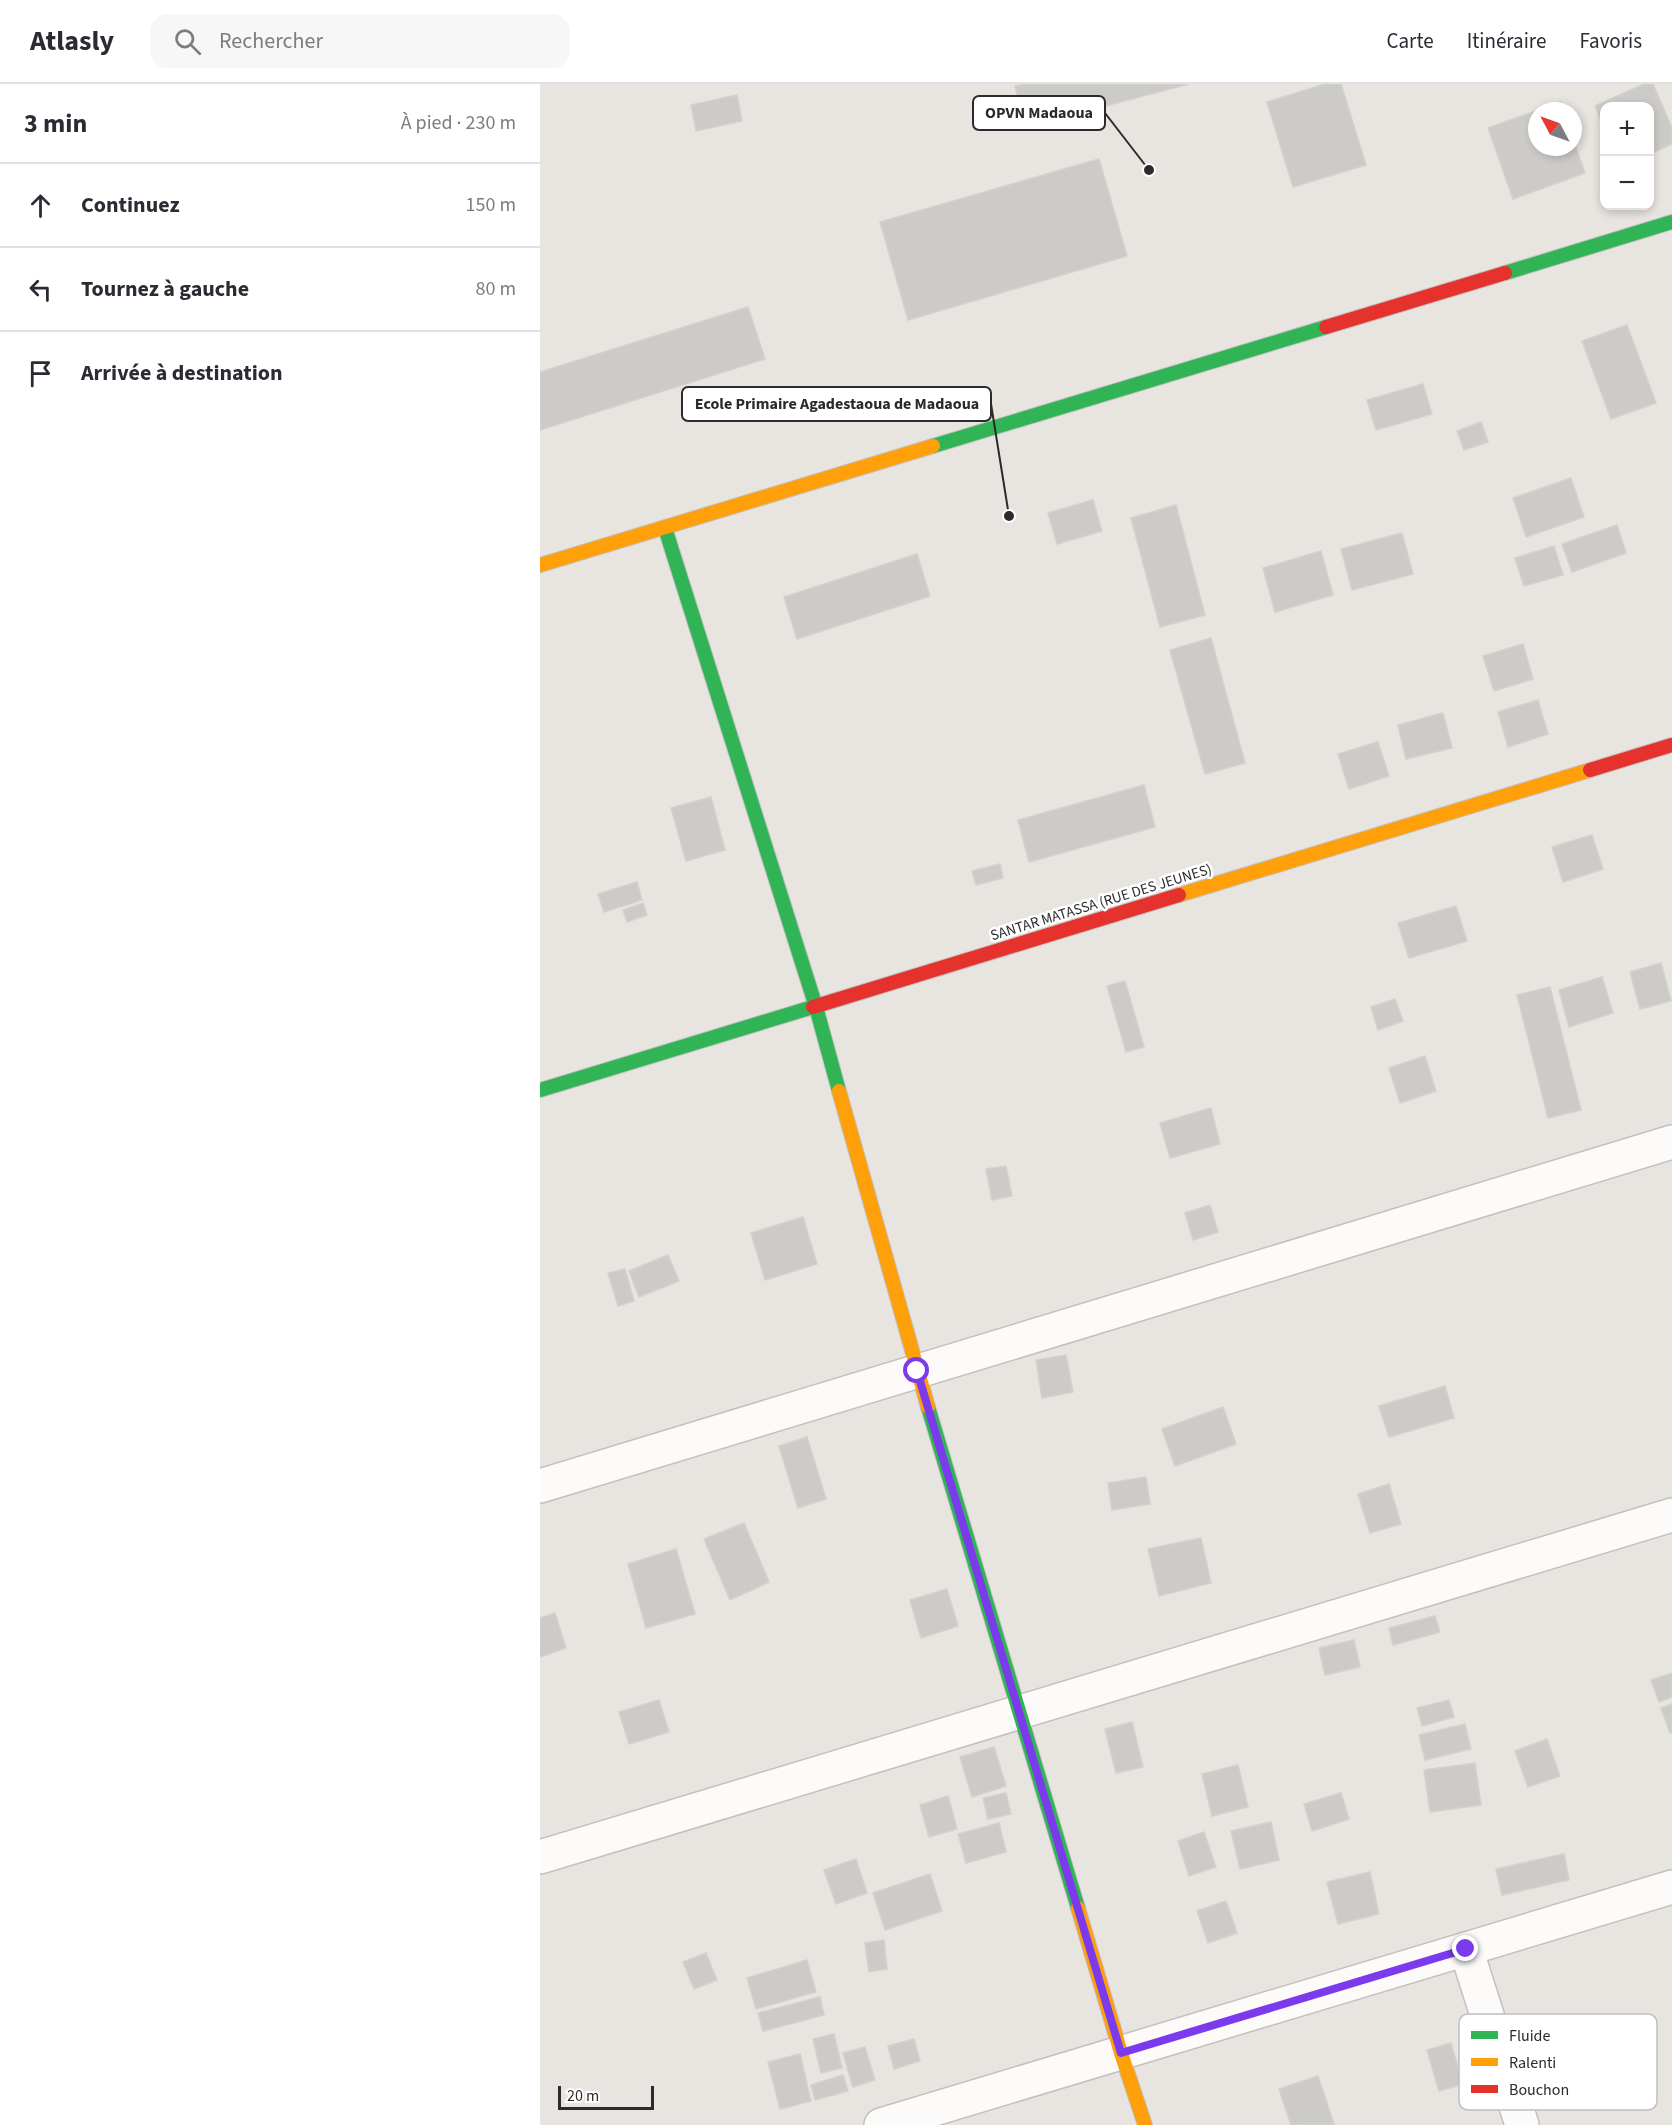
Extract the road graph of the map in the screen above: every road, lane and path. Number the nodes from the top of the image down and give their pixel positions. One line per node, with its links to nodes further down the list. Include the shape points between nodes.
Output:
1 (1672, 222): 2 (main road)
2 (665, 528): 3 (main road); 5 (main road)
3 (540, 565)
4 (1672, 745): 5 (main road, SANTAR MATASSA (RUE DES JEUNES))
5 (816, 1007): 6 (main road, SANTAR MATASSA (RUE DES JEUNES)); 8 (main road)
6 (540, 1090)
7 (1672, 1142): 8 (street)
8 (917, 1371): 9 (street); 11 (main road)
9 (540, 1486)
10 (1672, 1515): 11 (street)
11 (1019, 1712): 12 (street); 16 (main road)
12 (540, 1857)
13 (1672, 1887): 14 (street)
14 (1466, 1949): 15 (street); 16 (street)
15 (1487, 2014)
16 (1121, 2053): 18 (street); 19 (main road)
17 (1517, 2110): 20 (street)
18 (881, 2125)
19 (1145, 2125)
20 (1522, 2125)

